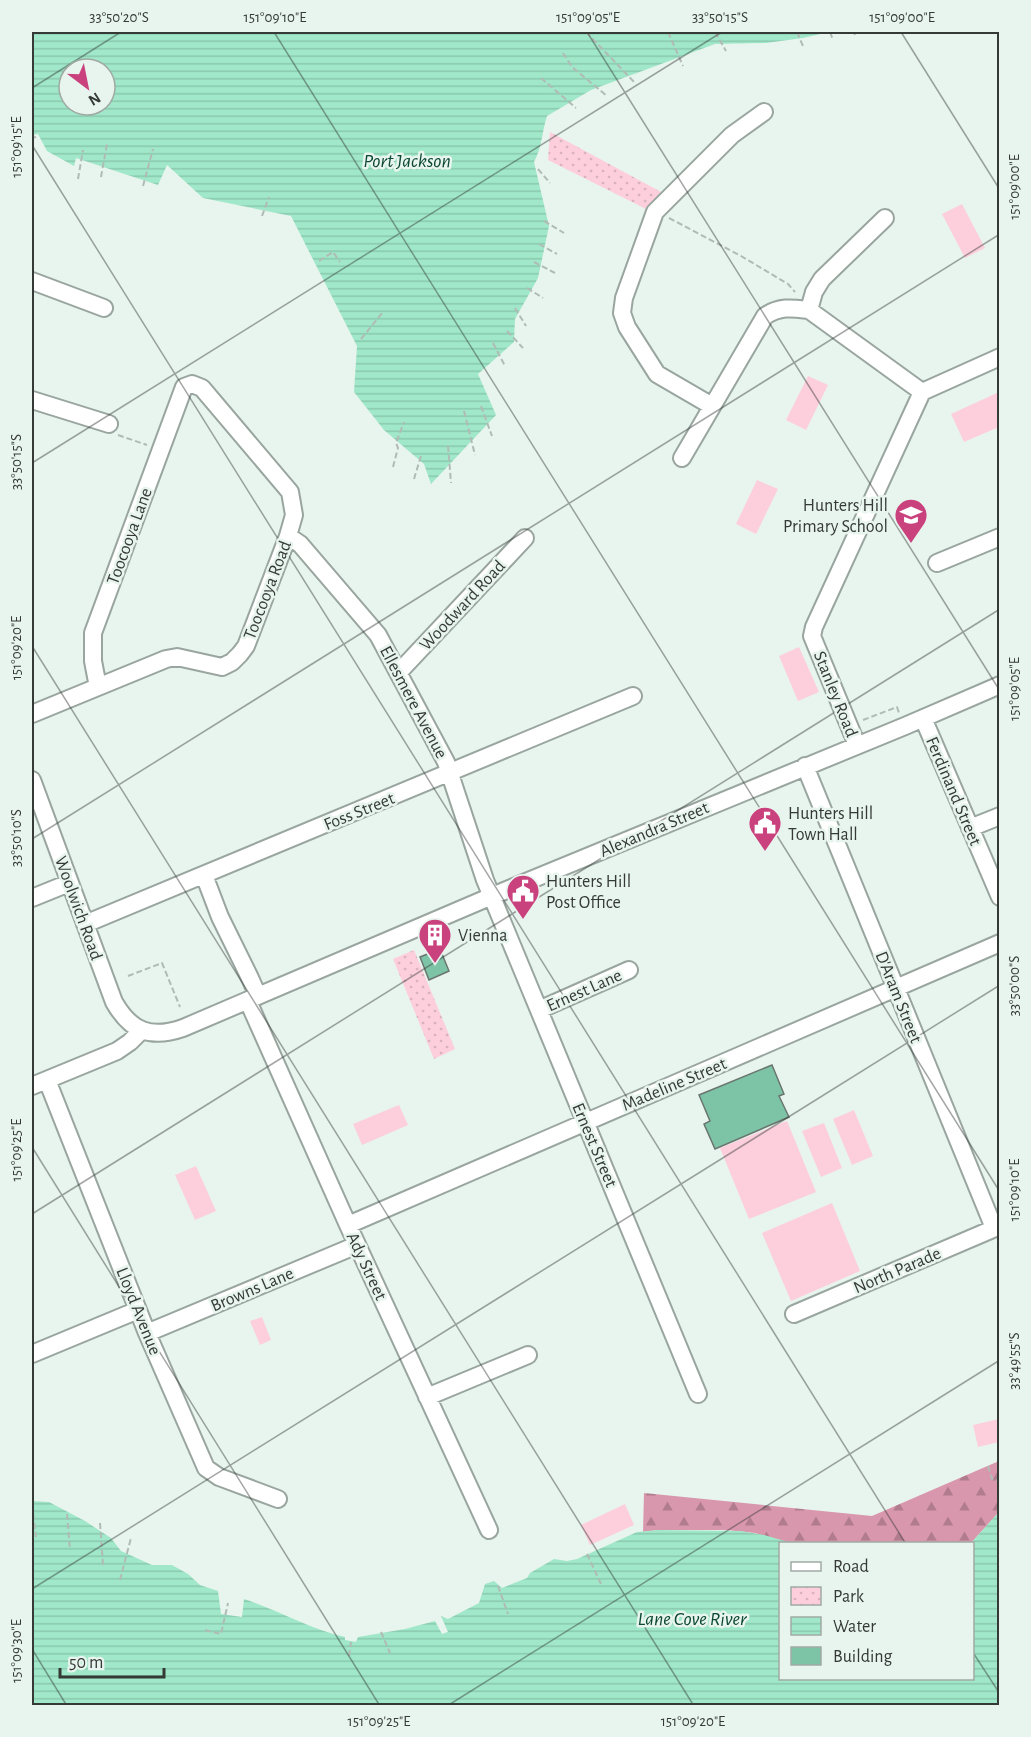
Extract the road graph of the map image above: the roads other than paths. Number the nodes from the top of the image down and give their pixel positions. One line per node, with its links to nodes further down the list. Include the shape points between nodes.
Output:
1 (764, 112): 10 (street, via 732,135 656,212 624,298 622,313 627,327 657,374)
2 (885, 218): 5 (street, via 822,279)
3 (32, 280): 4 (street)
4 (104, 308)
5 (809, 310): 8 (street); 10 (street, via 789,307 765,316)
6 (999, 357): 8 (street)
7 (184, 387): 13 (street, Toocooya Road, via 192,384 202,388 290,492 294,515); 19 (street, Toocooya Lane, via 93,633)
8 (922, 392): 23 (street, Stanley Road, via 812,636)
9 (32, 400): 11 (street)
10 (712, 406): 12 (street)
11 (109, 424)
12 (682, 458)
13 (288, 536): 17 (street, Ellesmere Avenue, via 300,544 378,635); 19 (street, Toocooya Road, via 246,646 232,662 222,667 177,657 166,659)
14 (999, 537): 16 (street)
15 (525, 538): 17 (street, Woodward Road)
16 (937, 563)
17 (399, 672): 25 (street, Ellesmere Avenue)
18 (999, 685): 22 (street, Alexandra Street)
19 (98, 687): 21 (street, Toocooya Road)
20 (633, 696): 25 (street, Foss Street)
21 (32, 714)
22 (923, 718): 23 (street, Alexandra Street); 28 (street, Ferdinand Street)
23 (857, 745): 24 (street, Alexandra Street)
24 (805, 766): 31 (street, Alexandra Street); 37 (street, D'Aram Street)
25 (450, 774): 29 (street, Foss Street); 31 (street, Ellesmere Avenue)
26 (32, 780): 30 (street, Woolwich Road)
27 (999, 816): 28 (street)
28 (970, 828): 32 (street, Ferdinand Street)
29 (204, 875): 34 (street, Foss Street); 38 (street, Ady Street)
30 (69, 883): 33 (street); 34 (street, Woolwich Road)
31 (492, 896): 38 (street, Alexandra Street); 39 (street, Ernest Street)
32 (999, 897)
33 (32, 898)
34 (85, 924): 40 (street, Woolwich Road, via 114,1002 125,1018)
35 (999, 943): 37 (street, Madeline Street)
36 (629, 970): 39 (street, Ernest Lane)
37 (896, 988): 42 (street, Madeline Street); 44 (street, D'Aram Street)
38 (253, 998): 40 (street, Alexandra Street, via 175,1030 158,1034); 43 (street, Ady Street)
39 (539, 1010): 42 (street, Ernest Street)
40 (142, 1030): 41 (street, via 117,1051)
41 (39, 1083): 46 (street, Lloyd Avenue)
42 (585, 1122): 43 (street, Madeline Street); 51 (street, Ernest Street)
43 (348, 1225): 45 (street, Ady Street)
44 (997, 1227): 47 (street, North Parade)
45 (357, 1245): 48 (street, Browns Lane); 52 (street, Ady Street)
46 (138, 1310): 48 (street, Lloyd Avenue); 49 (street)
47 (794, 1314)
48 (147, 1333): 53 (street, Lloyd Avenue, via 206,1468 219,1477)
49 (32, 1354)
50 (528, 1355): 52 (street)
51 (698, 1394)
52 (428, 1397): 54 (street, Ady Street)
53 (278, 1499)
54 (489, 1530)

